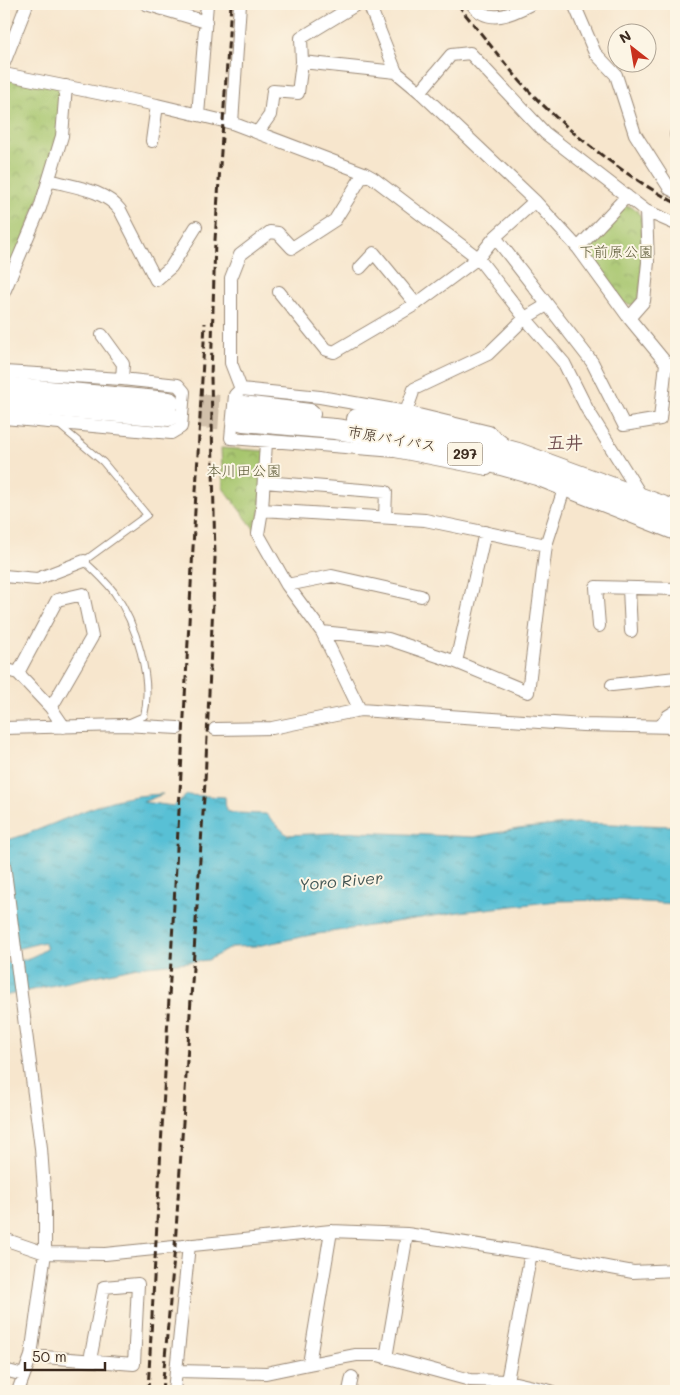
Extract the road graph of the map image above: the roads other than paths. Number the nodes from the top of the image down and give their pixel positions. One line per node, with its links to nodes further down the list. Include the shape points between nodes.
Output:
1 (27, 4): 12 (street)
2 (146, 4): 10 (street)
3 (207, 4): 10 (street)
4 (240, 4): 19 (street)
5 (357, 4): 11 (street, via 301,38)
6 (369, 4): 13 (street)
7 (472, 4): 8 (street, via 477,11 501,16)
8 (531, 4)
9 (574, 4): 24 (street, via 595,53 616,75 635,134 670,189)
10 (206, 22): 18 (street)
11 (302, 62): 13 (street); 20 (street, via 298,94 273,91 270,115)
12 (4, 63)
13 (396, 72): 16 (street)
14 (4, 74): 15 (street)
15 (66, 86): 17 (street); 23 (street, via 62,136)
16 (420, 92): 25 (street, via 451,55 470,53 546,133); 26 (street)
17 (158, 105): 18 (street); 21 (street)
18 (198, 116): 19 (street)
19 (232, 123): 20 (street)
20 (258, 132): 22 (street)
21 (152, 141)
22 (364, 173): 32 (street); 46 (street, via 335,220 292,248 278,233 270,232 240,255 231,278 231,364)
23 (48, 180): 29 (street, via 100,194 113,201 156,280 171,267); 34 (street, via 40,208)
24 (676, 192)
25 (627, 196): 27 (street); 31 (street)
26 (535, 201): 30 (street); 31 (street)
27 (646, 211): 28 (street); 39 (street, via 648,262 644,301)
28 (676, 224)
29 (196, 227)
30 (495, 237): 32 (street); 37 (street)
31 (578, 248): 39 (street)
32 (478, 258): 36 (street); 38 (street)
33 (360, 268): 36 (street, via 374,253)
34 (4, 292)
35 (279, 292): 36 (street, via 325,350 334,352)
36 (416, 304)
37 (548, 305): 38 (street); 41 (street, via 592,362 624,425 660,419)
38 (525, 318): 47 (street, via 488,354 414,389); 54 (street, via 564,363)
39 (629, 318): 41 (street)
40 (102, 335): 43 (street, via 123,364)
41 (671, 364)
42 (4, 372): 43 (street)
43 (122, 379): 49 (street, via 178,385 184,392 182,427 171,434)
44 (4, 387): 45 (highway, via 169,409)
45 (4, 403)
46 (242, 406): 47 (street, via 320,397); 50 (street, via 235,395 231,438); 51 (highway, 市原バイパス / 297, via 390,422 438,431)
47 (406, 412): 51 (street, via 489,432)
48 (4, 418): 49 (street)
49 (57, 423): 61 (lane, via 103,462 147,515)
50 (266, 442): 51 (street, via 395,451 483,470); 52 (street)
51 (516, 460): 53 (highway, 市原バイパス / 297); 54 (highway, 市原バイパス / 297)
52 (264, 482): 55 (street); 57 (street, via 386,492)
53 (565, 486): 58 (highway, 市原バイパス / 297); 60 (street)
54 (643, 499): 56 (highway, 市原バイパス / 297)
55 (262, 510): 57 (street); 63 (street, via 258,534)
56 (676, 511)
57 (385, 517): 59 (street, via 425,520)
58 (676, 530)
59 (485, 532): 60 (street); 70 (street)
60 (546, 544): 70 (street, via 528,692)
61 (84, 561): 62 (street, via 37,579); 78 (lane, via 103,578 127,613 142,658 147,687 144,716)
62 (4, 576)
63 (287, 585): 66 (street, via 332,576); 69 (street)
64 (630, 588): 65 (street); 67 (street, via 596,587); 68 (street)
65 (676, 589)
66 (420, 596)
67 (599, 626)
68 (631, 631)
69 (322, 632): 70 (street, via 388,639); 76 (street)
70 (456, 662)
71 (4, 669): 72 (street)
72 (18, 673): 75 (street); 75 (street, via 58,600 83,594 92,637)
73 (676, 678): 74 (street)
74 (612, 685)
75 (51, 708): 80 (street)
76 (360, 710): 79 (street, via 583,725); 84 (street, via 272,728)
77 (676, 711): 79 (street)
78 (124, 725): 80 (street); 83 (street)
79 (661, 726): 81 (street)
80 (64, 727): 82 (street)
81 (676, 727)
82 (4, 728)
83 (178, 728)
84 (215, 729)
85 (4, 864): 90 (street, via 41,1142)
86 (331, 1231): 87 (street); 89 (street); 96 (street)
87 (407, 1234): 91 (street); 94 (street)
88 (4, 1240): 90 (street)
89 (190, 1245): 90 (street, via 106,1254); 98 (street)
90 (45, 1253): 93 (street)
91 (531, 1253): 92 (street, via 633,1272); 101 (street)
92 (676, 1270)
93 (31, 1356): 95 (street); 99 (street)
94 (386, 1358): 96 (street, via 356,1355); 101 (street, via 470,1380)
95 (90, 1360): 95 (street, via 134,1364 138,1284 104,1287)
96 (309, 1364): 98 (street, via 266,1373)
97 (4, 1370): 99 (street)
98 (177, 1371): 103 (street)
99 (24, 1375): 102 (street)
100 (352, 1377): 104 (street)
101 (508, 1381): 105 (street)
102 (18, 1391)
103 (174, 1391)
104 (349, 1391)
105 (551, 1391)

